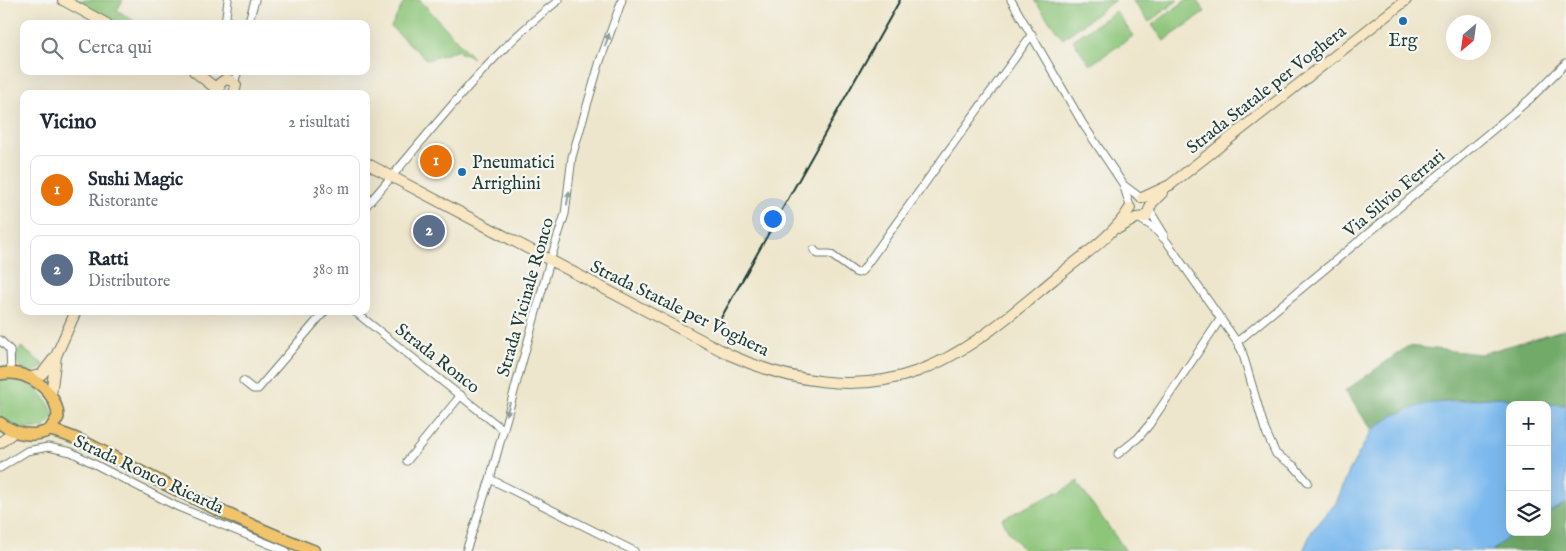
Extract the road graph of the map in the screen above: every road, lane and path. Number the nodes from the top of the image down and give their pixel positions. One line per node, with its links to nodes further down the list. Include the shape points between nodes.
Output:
1 (63, 0): 8 (main road)
2 (228, 0): 9 (street)
3 (255, 0): 10 (street)
4 (559, 0): 17 (street, via 530,22 497,55)
5 (622, 0): 28 (street, Strada Vicinale Ronco, one-way to 5, via 565,214 572,157)
6 (1011, 0): 11 (street)
7 (1406, 0): 19 (main road, Strada Statale per Voghera)
8 (100, 20)
9 (226, 20)
10 (249, 20)
11 (1032, 34): 18 (street, via 1083,124); 27 (street, via 862,271 855,272 830,254 818,254)
12 (1566, 63): 34 (street, Via Silvio Ferrari, via 1530,99)
13 (203, 75): 15 (main road)
14 (235, 75): 15 (street)
15 (227, 87)
16 (370, 165): 17 (main road, Strada Statale per Voghera)
17 (392, 177): 21 (street); 28 (main road, Strada Statale per Voghera)
18 (1123, 184): 20 (street); 22 (street)
19 (1170, 185): 20 (main road, Strada Statale per Voghera); 23 (main road, Strada Statale per Voghera)
20 (1141, 198): 22 (main road, Strada Statale per Voghera); 23 (main road, via 1147,201)
21 (370, 202)
22 (1130, 207): 24 (main road, via 1131,214); 25 (main road, Strada Statale per Voghera)
23 (1150, 209): 24 (main road, Strada Statale per Voghera, via 1146,217); 26 (street)
24 (1137, 218): 25 (main road, Strada Statale per Voghera); 26 (street, via 1154,227)
25 (1109, 233): 28 (main road, Strada Statale per Voghera, via 1024,304 956,351 904,376 861,382 804,380 749,363 679,330)
26 (1168, 242): 32 (street)
27 (814, 250)
28 (550, 261): 43 (street, Strada Vicinale Ronco, one-way to 43)
29 (74, 315): 35 (main road)
30 (322, 315): 38 (street, via 258,389)
31 (359, 315): 40 (street, Strada Ronco)
32 (1221, 318): 34 (street); 48 (street, via 1149,425)
33 (0, 340): 36 (street, via 10,350)
34 (1237, 342): 52 (street, via 1264,430 1276,454 1294,466)
35 (56, 356): 37 (main road, via 42,374); 39 (main road)
36 (6, 373): 37 (main road)
37 (29, 378): 39 (main road)
38 (243, 381)
39 (51, 395): 41 (main road)
40 (461, 395): 43 (street, Strada Ronco); 49 (street)
41 (58, 417): 44 (main road); 46 (main road)
42 (0, 422): 45 (main road)
43 (502, 429): 51 (street)
44 (50, 430): 45 (main road, via 35,434); 46 (main road)
45 (14, 431): 47 (main road)
46 (80, 439): 54 (main road, via 209,506)
47 (0, 443)
48 (1118, 454)
49 (407, 461)
50 (0, 468): 53 (street, Strada Ronco Ricarda, via 27,451 48,447 71,452 176,506)
51 (490, 479): 55 (street); 56 (street)
52 (1308, 482)
53 (286, 551)
54 (314, 551)
55 (466, 551)
56 (634, 551)

